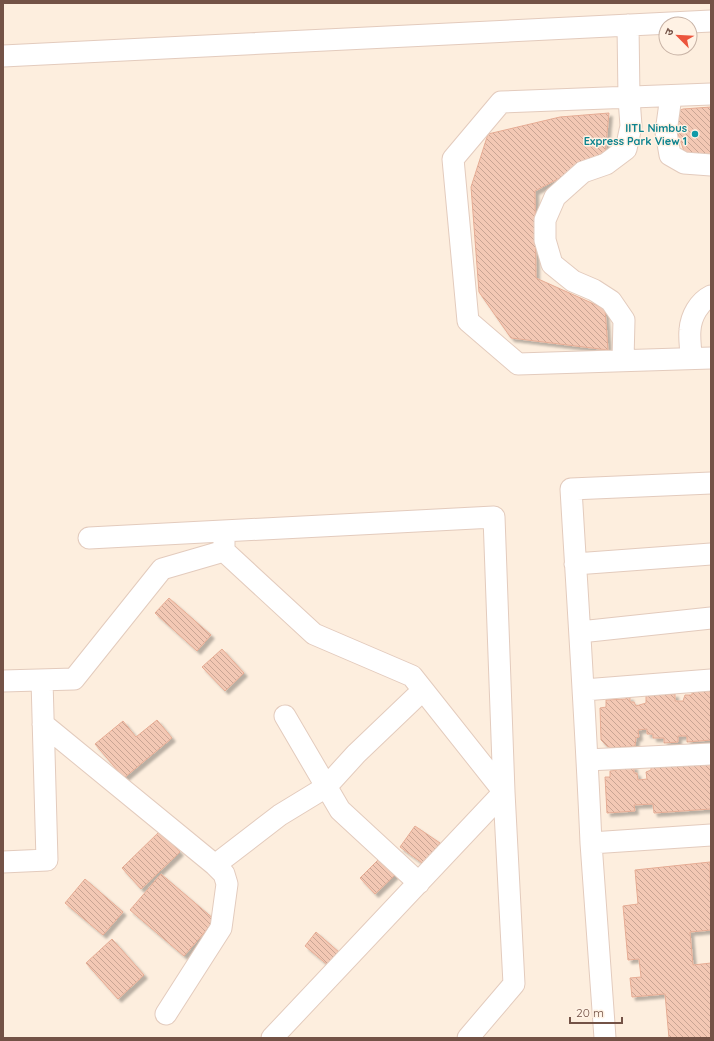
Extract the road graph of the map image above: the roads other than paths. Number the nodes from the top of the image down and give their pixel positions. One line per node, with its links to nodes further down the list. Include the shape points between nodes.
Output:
1 (711, 21): 2 (street)
2 (628, 25): 3 (street); 6 (street)
3 (3, 56)
4 (711, 94): 5 (street)
5 (671, 96): 6 (street); 7 (street, via 666,132 670,155 684,164)
6 (628, 98): 10 (street, via 631,126 626,149 606,164 583,172 555,197 545,220 545,240 552,264 573,281 611,301 624,320); 10 (street, via 501,102 453,159 468,321 518,364)
7 (711, 165)
8 (711, 296): 9 (street, via 704,300 695,312 690,329)
9 (701, 358): 10 (street)
10 (623, 360)
11 (711, 483): 15 (street, via 571,489)
12 (89, 538): 13 (street)
13 (224, 541): 18 (street, via 162,569 74,679); 21 (street, via 314,634 412,676); 28 (street, via 494,517)
14 (711, 554): 15 (street)
15 (575, 564): 17 (street)
16 (711, 618): 17 (street)
17 (580, 632): 22 (street)
18 (42, 680): 20 (street); 24 (street)
19 (711, 680): 22 (street)
20 (3, 681)
21 (423, 690): 27 (street, via 356,754); 28 (street)
22 (584, 690): 26 (street)
23 (285, 716): 27 (street)
24 (43, 724): 31 (street, via 47,860); 32 (street)
25 (711, 754): 26 (street)
26 (587, 760): 30 (street)
27 (326, 787): 32 (street, via 280,815); 33 (street, via 340,810)
28 (504, 792): 33 (street); 36 (street, via 514,984)
29 (711, 834): 30 (street)
30 (591, 843): 37 (street)
31 (3, 862)
32 (215, 864): 34 (street, via 224,874 227,884 221,928)
33 (419, 883): 35 (street)
34 (166, 1014)
35 (272, 1038)
36 (468, 1038)
37 (605, 1038)

